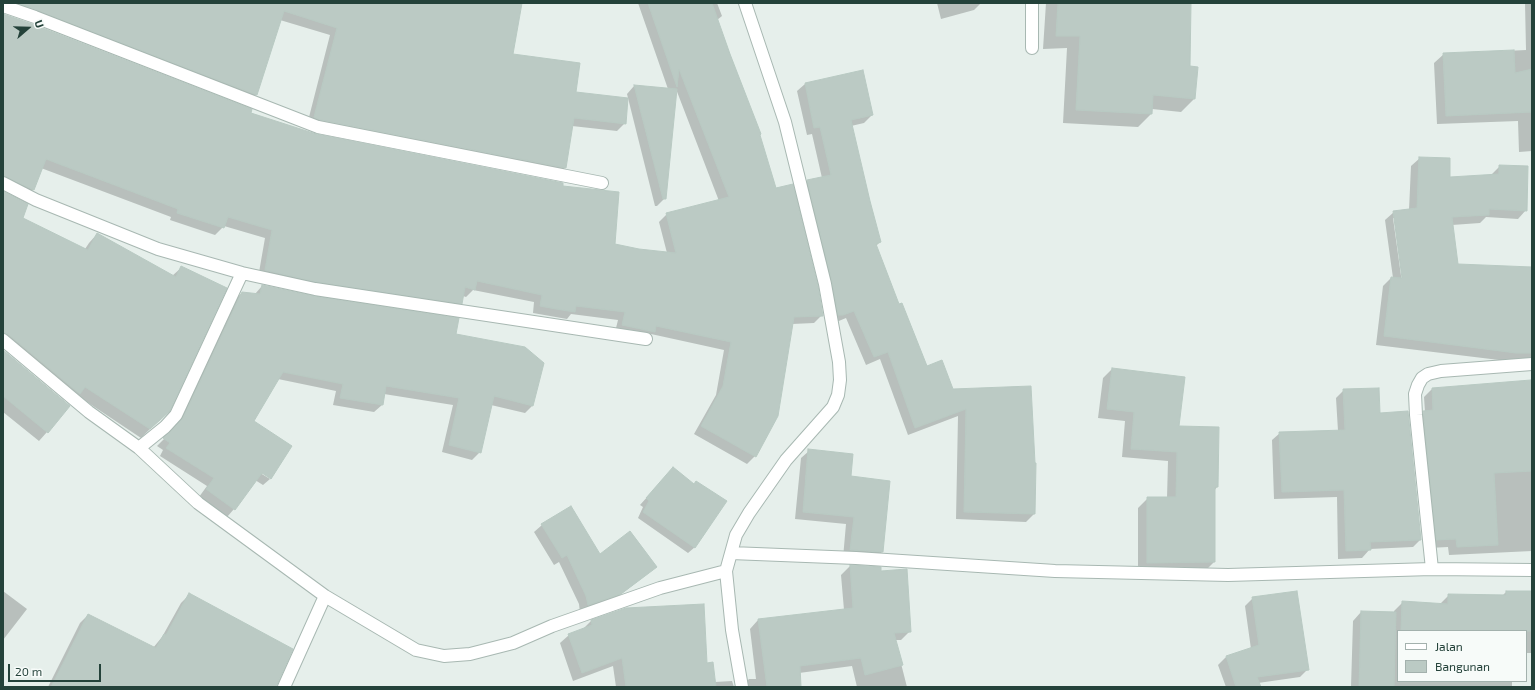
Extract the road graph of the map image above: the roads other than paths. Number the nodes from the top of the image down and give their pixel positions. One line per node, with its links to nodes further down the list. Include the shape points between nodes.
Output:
1 (744, 3): 12 (street, via 785,122 825,284 840,380 833,407 786,460 749,513 736,535)
2 (1032, 3): 4 (street)
3 (3, 6): 6 (street, via 318,127)
4 (1032, 48)
5 (3, 183): 7 (street, via 36,200 158,249)
6 (602, 183)
7 (242, 273): 8 (street, via 315,289); 11 (street, via 176,415 165,428)
8 (646, 339)
9 (3, 340): 11 (street, via 89,412)
10 (1532, 364): 13 (street, via 1441,371 1428,374 1418,385 1415,394 1416,415)
11 (139, 448): 16 (street, via 198,503)
12 (731, 553): 13 (street, via 1055,571 1204,574); 15 (street)
13 (1432, 569): 14 (street)
14 (1532, 570)
15 (726, 571): 16 (street, via 660,588 513,642 470,654 444,656 416,650); 18 (street, via 732,630)
16 (325, 596): 17 (street)
17 (284, 687)
18 (742, 687)

